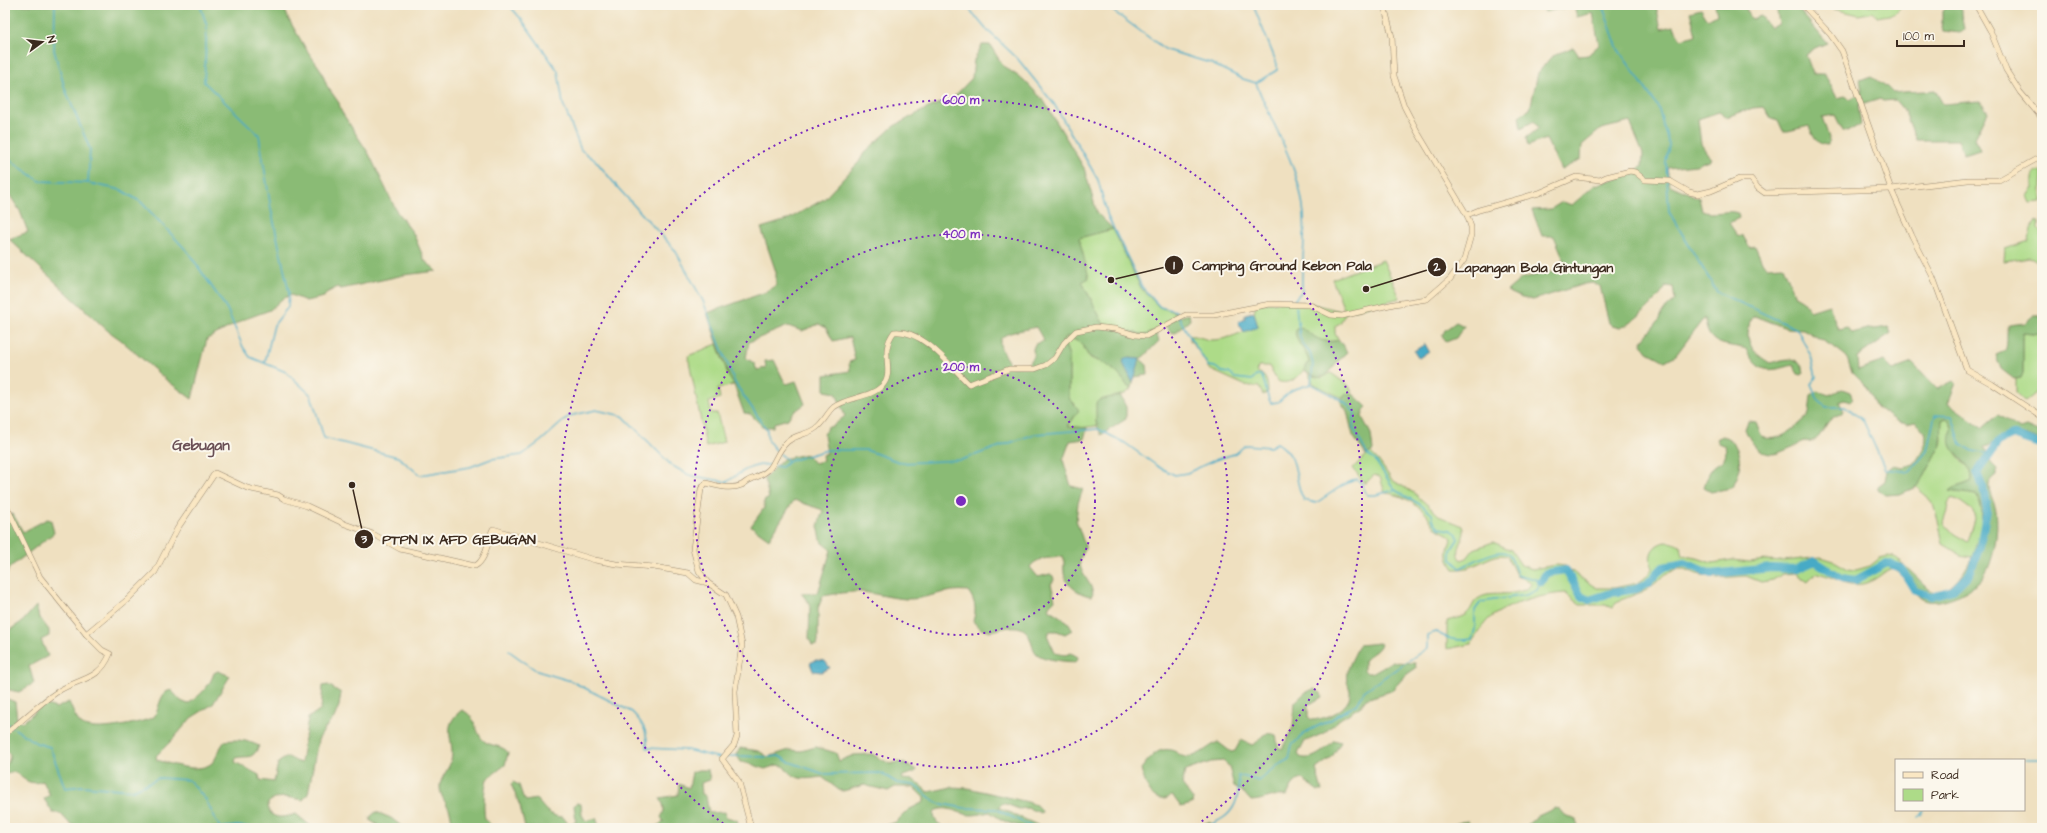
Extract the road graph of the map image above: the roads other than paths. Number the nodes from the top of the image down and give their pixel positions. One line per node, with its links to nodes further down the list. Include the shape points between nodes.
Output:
1 (1384, 5): 7 (street, via 1392,37 1394,76 1404,106)
2 (1803, 5): 6 (street, via 1842,51)
3 (1976, 5): 4 (street, via 1990,30 2006,70)
4 (2042, 118)
5 (2042, 156): 6 (street, via 1999,180 1968,180)
6 (1891, 189): 7 (street, via 1765,193 1751,179 1745,178 1698,194 1670,181 1645,180 1630,171 1600,180 1576,177 1539,193); 8 (street, via 1934,277 1967,370 2000,388)
7 (1467, 215): 10 (street, via 1471,231 1464,260 1454,276 1432,296 1417,301 1342,316 1331,315 1320,308 1302,304 1270,304 1214,314 1186,315 1146,336 1096,327 1076,331 1064,343 1055,358 1046,365 1035,369 1009,369 968,384 925,342 913,334 894,332 886,348 887,379 881,387 834,408 817,427 796,435 780,449 772,465 762,475 741,485 725,488 706,483 700,489 693,549 699,571)
8 (2042, 417)
9 (5, 503): 11 (street, via 40,577)
10 (708, 583): 11 (street, via 696,580 688,573 595,560 493,529 483,559 475,566 421,554 400,549 374,534 302,504 247,488 215,473 177,529 155,572); 13 (street, via 729,599 741,640 735,691 737,736 734,745 722,758 740,785)
11 (86, 634): 12 (street, via 102,650 110,654 106,664 90,678 59,690)
12 (5, 736)
13 (752, 828)

